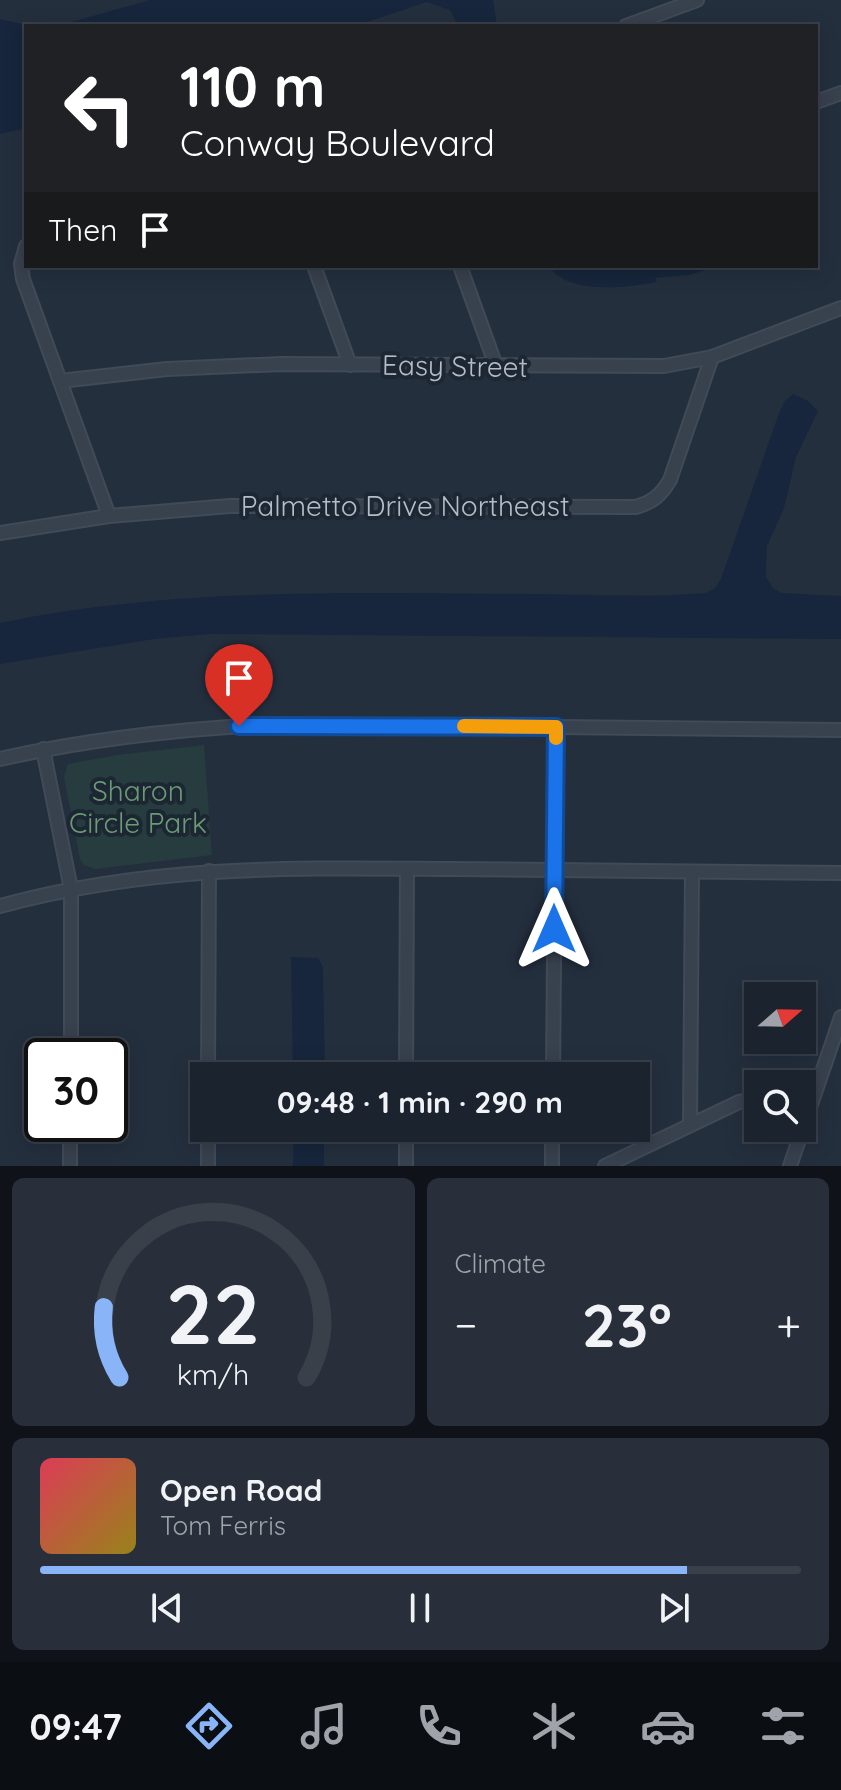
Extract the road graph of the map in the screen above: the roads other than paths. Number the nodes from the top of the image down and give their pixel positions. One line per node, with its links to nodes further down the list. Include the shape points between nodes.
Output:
1 (697, 0): 2 (street)
2 (631, 24)
3 (841, 93): 4 (street)
4 (818, 101)
5 (24, 253): 12 (street, via 23,279)
6 (315, 268): 10 (street)
7 (461, 268): 11 (street)
8 (841, 308): 9 (street, Easy Street)
9 (712, 357): 11 (street, Easy Street, via 649,367); 13 (street, Palmetto Drive Northeast, via 670,480 650,503 636,507 282,504)
10 (350, 365): 11 (street, Easy Street); 12 (street, Easy Street, via 224,366)
11 (496, 366)
12 (60, 381): 13 (street)
13 (109, 516): 14 (street, Palmetto Drive Northeast)
14 (0, 533)
15 (556, 727): 16 (street); 17 (street, via 283,724 151,732); 20 (street)
16 (841, 730)
17 (43, 749): 18 (street); 24 (street)
18 (0, 759)
19 (407, 869): 20 (street); 21 (street); 29 (street)
20 (555, 870): 22 (street); 30 (street)
21 (209, 871): 24 (street); 28 (street)
22 (692, 872): 23 (street); 33 (street)
23 (841, 873)
24 (71, 889): 25 (street); 27 (street)
25 (0, 906)
26 (841, 1017): 31 (street)
27 (71, 1038)
28 (208, 1062)
29 (406, 1062)
30 (553, 1062)
31 (816, 1083)
32 (744, 1101): 33 (street)
33 (690, 1125): 43 (street)
34 (70, 1142): 39 (street)
35 (208, 1142): 40 (street)
36 (406, 1142): 41 (street)
37 (552, 1142): 42 (street)
38 (797, 1142): 44 (street)
39 (70, 1166)
40 (208, 1166)
41 (406, 1166)
42 (552, 1166)
43 (605, 1166)
44 (790, 1166)

